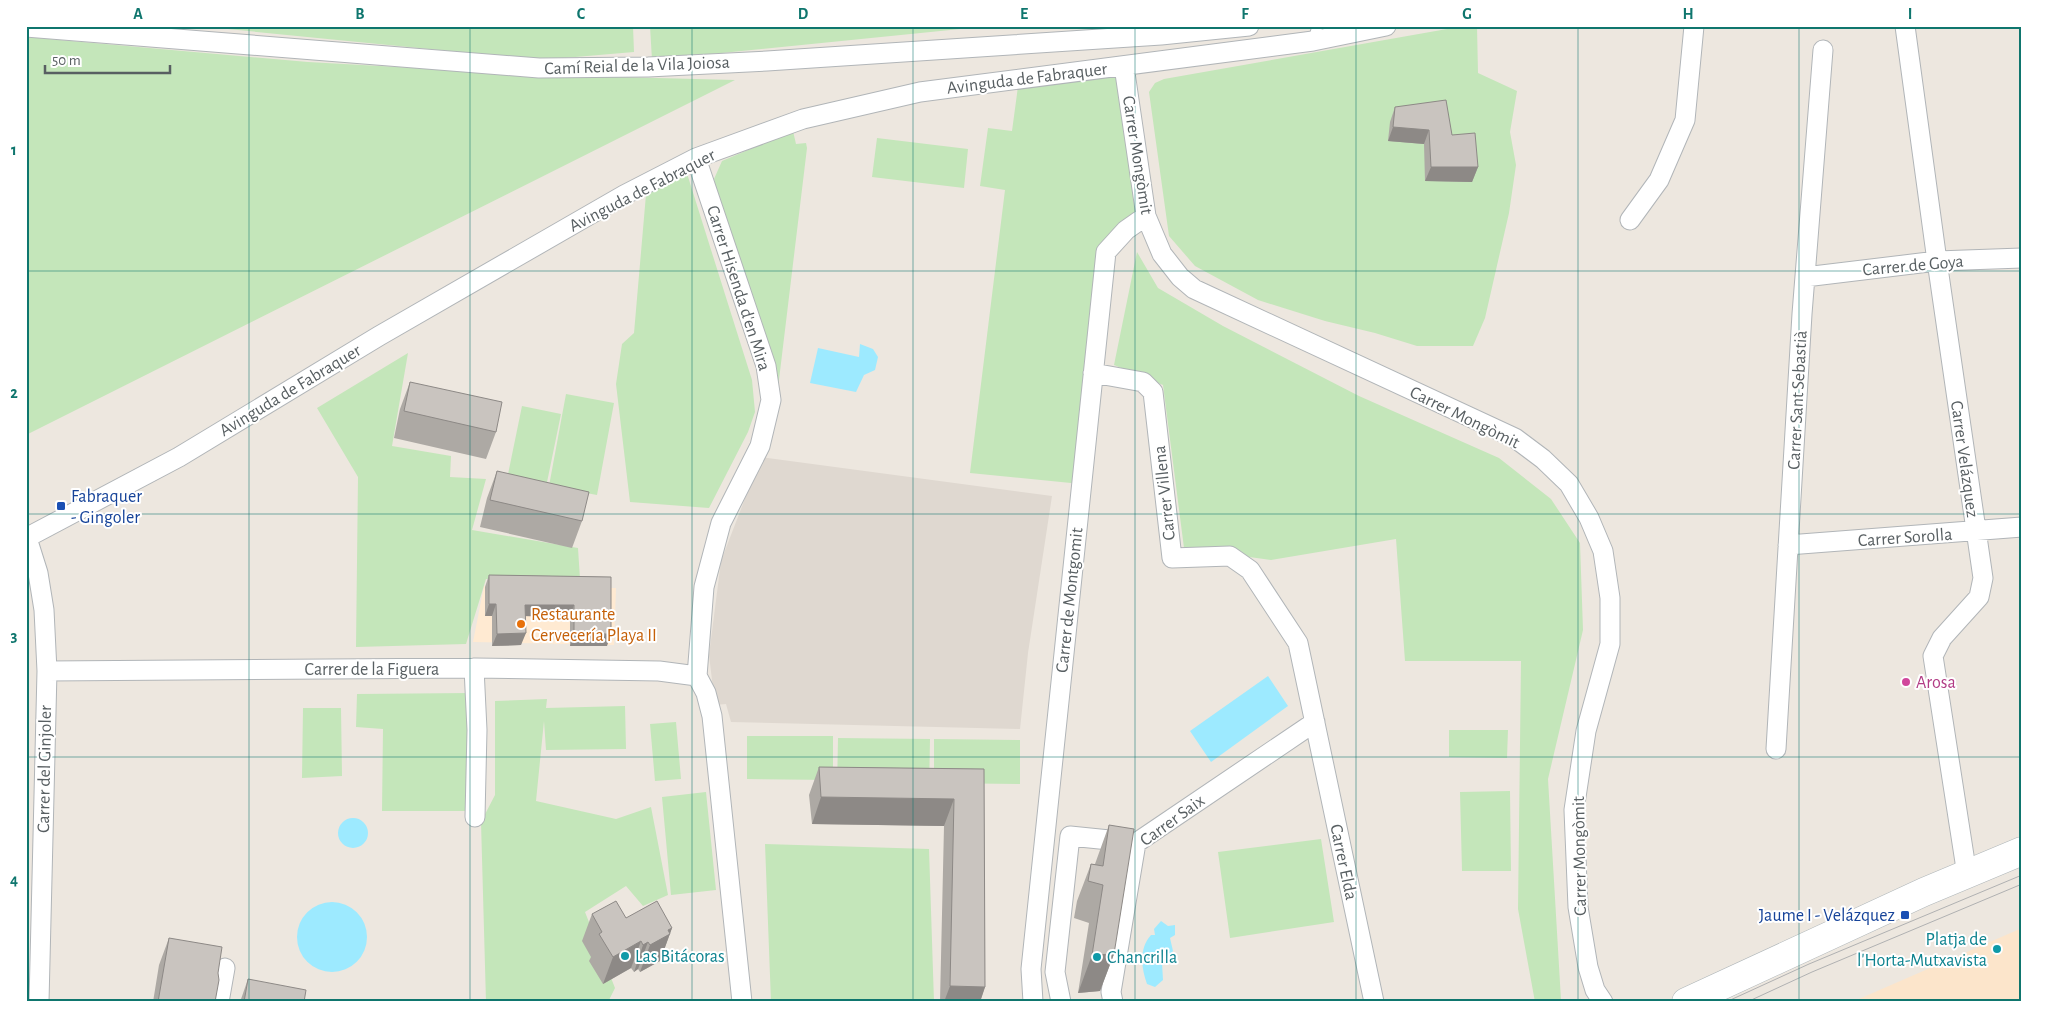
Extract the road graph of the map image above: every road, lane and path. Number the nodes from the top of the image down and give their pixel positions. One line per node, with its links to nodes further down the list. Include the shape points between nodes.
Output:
1 (1386, 26): 6 (street, Avinguda de Fabraquer)
2 (1694, 26): 11 (street, via 1685,120 1659,180)
3 (1905, 26): 13 (street, Carrer Velázquez)
4 (1240, 27): 5 (street, Camí Reial de la Vila Joiosa, via 767,61 539,68)
5 (26, 28)
6 (1314, 34): 8 (street, Avinguda de Fabraquer)
7 (1823, 50): 14 (street, Carrer Sant Sebastià)
8 (1124, 66): 9 (street, Avinguda de Fabraquer, via 920,92 803,119); 10 (street, Carrer Mongòmit)
9 (696, 158): 18 (street, Avinguda de Fabraquer, via 616,200 379,336 179,457); 22 (street, Carrer Hisenda d'en Mira, via 766,366 771,400 760,446 721,523 700,621)
10 (1146, 216): 15 (street, Carrer de Montgomit, via 1126,230 1106,252); 37 (street, Carrer Mongòmit, via 1162,254 1194,289 1515,438 1569,484 1585,511 1603,551 1610,598 1610,644 1586,731 1574,810 1578,907 1588,967 1595,990)
11 (1630, 220)
12 (2022, 258): 13 (street, Carrer de Goya)
13 (1937, 261): 14 (street, Carrer de Goya); 17 (street, Carrer Velázquez)
14 (1805, 277): 19 (street, Carrer Sant Sebastià)
15 (1093, 373): 23 (street, Carrer Villena, via 1143,382 1153,392 1172,558 1230,556 1250,570 1298,642); 33 (street, Carrer de Montgomit, via 1031,970)
16 (2022, 527): 17 (street, Carrer Sorolla)
17 (1975, 531): 19 (street, Carrer Sorolla); 28 (street, Carrer Velázquez, via 1983,578 1979,597 1942,638 1933,656)
18 (26, 538): 21 (street, Carrer del Ginjoler, via 38,573 44,610)
19 (1788, 545): 24 (street, Carrer Sant Sebastià)
20 (474, 668): 21 (street, Carrer de la Figuera); 22 (street, Carrer de la Figuera, via 659,671); 25 (street, via 477,730)
21 (46, 671): 30 (street, Carrer del Ginjoler)
22 (697, 676): 32 (street, via 712,716)
23 (1314, 722): 26 (street, Carrer Saix); 36 (street, Carrer Elda)
24 (1776, 749)
25 (475, 817)
26 (1136, 843): 34 (street, via 1070,836 1054,972); 35 (street, Carrer Saix)
27 (2022, 851): 28 (street)
28 (1966, 876): 38 (street, via 1924,892)
29 (226, 968): 31 (street)
30 (39, 1002)
31 (220, 1002)
32 (742, 1002)
33 (1033, 1002)
34 (1061, 1002)
35 (1113, 1002)
36 (1374, 1002)
37 (1603, 1002)
38 (1686, 1002)

